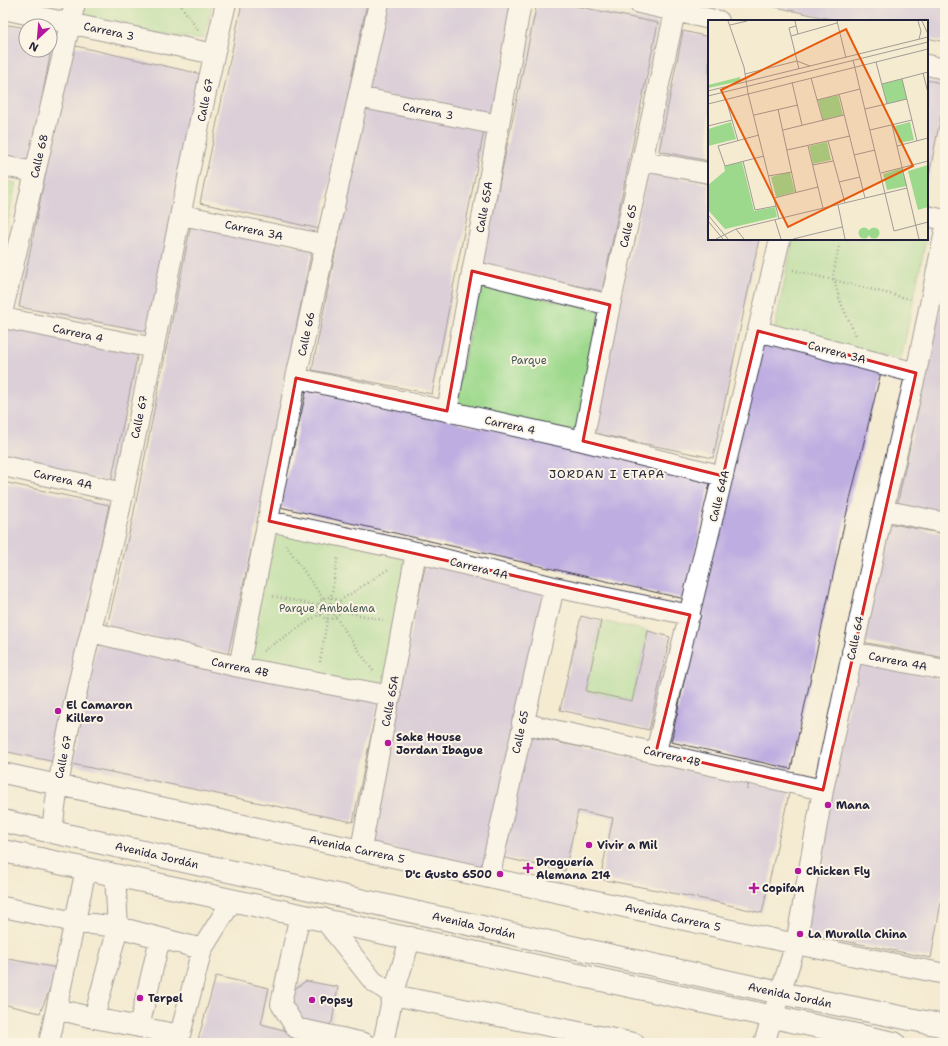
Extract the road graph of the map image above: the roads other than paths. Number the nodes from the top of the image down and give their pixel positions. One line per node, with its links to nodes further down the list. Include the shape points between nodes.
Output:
1 (75, 3): 9 (street, Calle 68)
2 (226, 3): 10 (street, Calle 67)
3 (379, 3): 13 (street, Calle 66)
4 (521, 3): 14 (street, Calle 65A)
5 (639, 3): 7 (street)
6 (3, 9): 9 (street, Carrera 3)
7 (674, 12): 8 (street); 15 (street, Calle 65)
8 (714, 20)
9 (71, 22): 10 (street, Carrera 3); 17 (street, Calle 68)
10 (214, 54): 19 (street, Calle 67)
11 (928, 65): 12 (street)
12 (945, 69)
13 (358, 97): 14 (street, Carrera 3); 24 (street, Calle 66)
14 (499, 125): 25 (street, Calle 65A)
15 (643, 161): 18 (street); 26 (street, Calle 65)
16 (3, 166): 17 (street)
17 (35, 172): 27 (street, Calle 68)
18 (708, 173)
19 (182, 215): 24 (street, Carrera 3A); 30 (street, Calle 67)
20 (928, 216): 21 (street)
21 (945, 220)
22 (945, 231): 31 (street, Calle 64)
23 (780, 240): 29 (street, Calle 64A)
24 (326, 245): 32 (street, Calle 66)
25 (472, 271): 26 (street); 33 (street, Calle 65A)
26 (610, 305): 34 (street, Calle 65)
27 (3, 309)
28 (3, 318): 30 (street, Carrera 4)
29 (758, 331): 31 (street, Carrera 3A); 36 (street, Calle 64A)
30 (154, 348): 37 (street, Calle 67)
31 (916, 373): 38 (street, Calle 64)
32 (296, 378): 33 (street, Carrera 4); 39 (street, Calle 66)
33 (447, 411): 34 (street, Carrera 4)
34 (583, 442): 36 (street, Carrera 4)
35 (3, 466): 37 (street, Carrera 4A)
36 (724, 476): 43 (street, Calle 64A)
37 (124, 493): 44 (street, Calle 67)
38 (883, 510): 40 (street); 45 (street, Calle 64)
39 (269, 520): 41 (street, Carrera 4A); 46 (street, Calle 66)
40 (945, 523)
41 (416, 552): 42 (street, Carrera 4A); 48 (street, Calle 65A)
42 (554, 587): 43 (street, Carrera 4A); 49 (street, Calle 65)
43 (690, 615): 50 (street, Calle 64A)
44 (90, 632): 46 (street, Carrera 4B); 52 (street, Calle 67)
45 (852, 652): 47 (street, Carrera 4A); 53 (street, Calle 64)
46 (240, 667): 48 (street, Carrera 4B)
47 (945, 670)
48 (391, 696): 56 (street, Calle 65A)
49 (522, 723): 50 (street, Carrera 4B); 60 (street, Calle 65)
50 (656, 752): 53 (street, Carrera 4B)
51 (3, 773): 52 (street, Avenida Carrera 5)
52 (57, 785): 55 (street, Calle 67); 56 (street, Avenida Carrera 5)
53 (823, 790): 69 (street, Calle 64)
54 (3, 821): 55 (main road, Avenida Jordán)
55 (52, 831): 72 (main road, Avenida Jordán)
56 (361, 849): 60 (street, Avenida Carrera 5)
57 (3, 851): 58 (main road)
58 (86, 869): 59 (main road); 65 (street)
59 (115, 875): 61 (main road); 66 (street)
60 (489, 878): 69 (street, Avenida Carrera 5)
61 (232, 901): 63 (main road); 70 (street)
62 (3, 907): 65 (street)
63 (300, 914): 64 (main road); 80 (street, via 281,1004 296,1028)
64 (323, 918): 67 (main road); 73 (street, via 373,981)
65 (75, 922): 66 (street); 74 (street)
66 (118, 927): 68 (street); 76 (street)
67 (411, 937): 73 (street); 75 (main road)
68 (160, 938): 70 (street); 78 (street)
69 (796, 944): 71 (street, Avenida Carrera 5); 72 (street, Calle 64)
70 (202, 949): 78 (street, via 180,1036)
71 (944, 970)
72 (780, 993): 75 (street, Calle 64); 77 (main road, Avenida Jordán)
73 (393, 996): 81 (street); 82 (street)
74 (56, 1010): 76 (street); 79 (street)
75 (772, 1016): 83 (street, Calle 64); 84 (main road)
76 (94, 1018): 78 (street)
77 (945, 1026)
78 (139, 1027)
79 (49, 1043)
80 (364, 1043)
81 (383, 1043)
82 (634, 1043)
83 (764, 1043)
84 (894, 1043)

